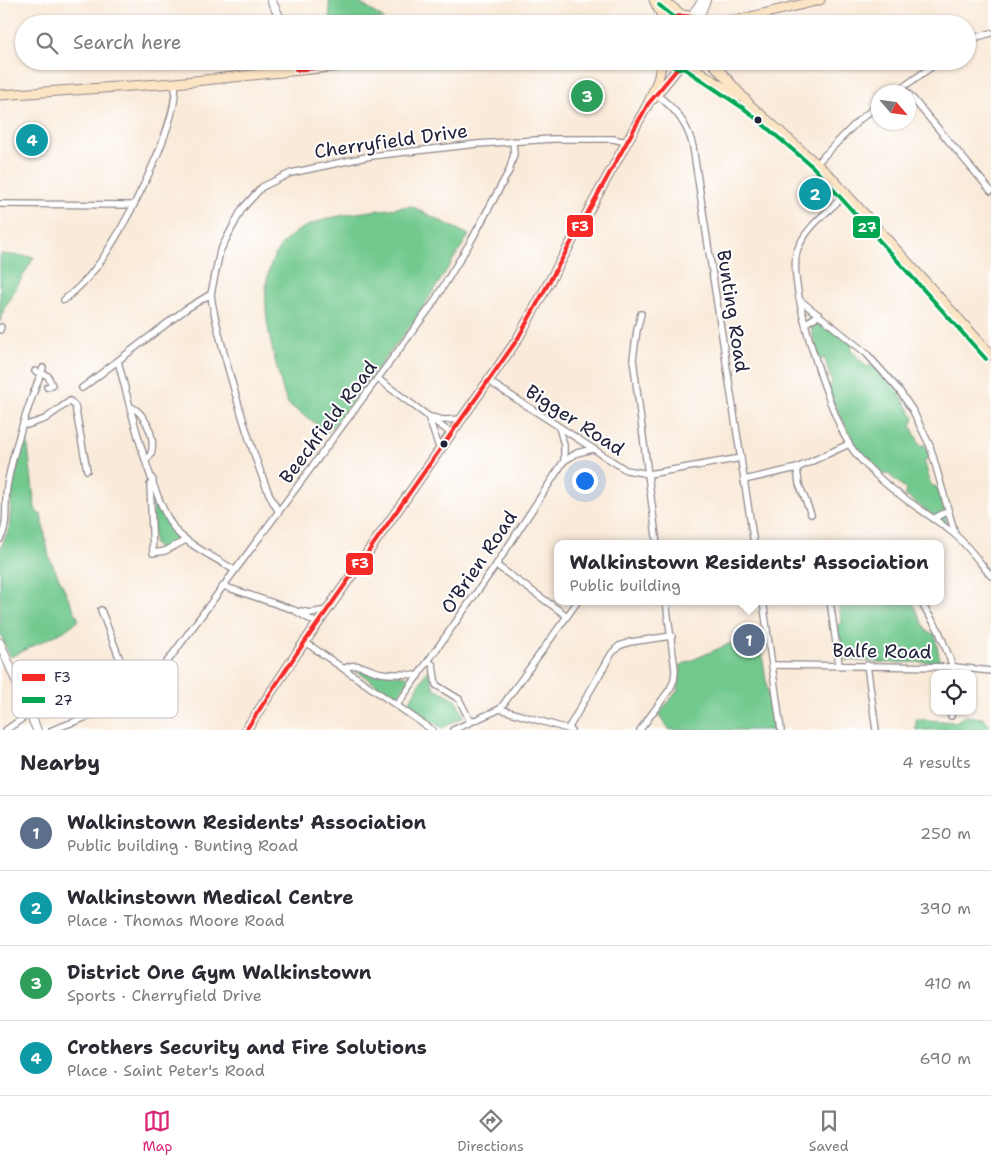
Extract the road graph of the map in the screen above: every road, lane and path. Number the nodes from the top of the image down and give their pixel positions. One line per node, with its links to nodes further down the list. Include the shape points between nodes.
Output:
1 (271, 0): 6 (street)
2 (654, 0): 7 (main road)
3 (663, 0): 8 (main road)
4 (704, 0): 9 (street)
5 (815, 1): 10 (main road)
6 (279, 15)
7 (661, 15)
8 (688, 15)
9 (697, 15)
10 (762, 15)
11 (991, 33): 12 (street)
12 (976, 38)
13 (267, 70): 19 (main road)
14 (660, 70): 24 (main road)
15 (676, 70): 21 (main road)
16 (700, 70): 25 (main road)
17 (719, 70): 25 (main road)
18 (930, 70): 20 (street)
19 (175, 83): 22 (main road); 33 (street, via 176,98 167,129 153,166)
20 (914, 85)
21 (657, 95): 24 (main road); 55 (street, Bunting Road, via 678,114 693,146)
22 (0, 96)
23 (916, 102): 30 (street)
24 (648, 104): 28 (main road)
25 (750, 105): 29 (main road)
26 (871, 111): 29 (street)
27 (513, 141): 28 (street, Cherryfield Drive, via 613,139); 34 (street, Cherryfield Drive, via 371,156 330,163 274,180 253,196 230,229 220,252); 42 (street, Beechfield Road, via 514,154 508,171 471,240 432,305)
28 (627, 142): 43 (main road, via 517,340)
29 (817, 163): 31 (main road)
30 (991, 191)
31 (846, 194): 36 (street, via 812,226 797,251 795,263); 40 (main road)
32 (0, 204): 33 (street)
33 (132, 205): 35 (street, via 101,262)
34 (211, 294): 41 (street); 63 (street, via 244,422 269,496)
35 (64, 300)
36 (801, 301): 38 (street); 39 (street)
37 (641, 314): 60 (street, via 633,359)
38 (819, 315): 39 (street); 64 (street, via 866,353 913,411 930,446)
39 (806, 323): 52 (street, via 827,398)
40 (991, 355)
41 (118, 361): 45 (street); 46 (street)
42 (378, 379): 47 (street); 63 (street, Beechfield Road)
43 (490, 382): 48 (main road); 50 (street, Bigger Road)
44 (47, 387): 49 (street, via 52,384 40,371)
45 (82, 388)
46 (131, 407): 56 (street); 56 (street, via 141,414 147,425 153,449)
47 (428, 416): 48 (street, via 443,420); 51 (street); 54 (street)
48 (462, 419): 51 (main road)
49 (23, 423): 59 (street, via 27,425 45,419 70,401 75,406); 68 (street, via 7,487)
50 (559, 427): 53 (street, Bigger Road); 57 (street)
51 (452, 434): 54 (main road)
52 (849, 444): 58 (street); 66 (street, via 876,475)
53 (593, 449): 57 (street); 60 (street, Bigger Road, via 626,470)
54 (440, 451): 81 (main road)
55 (741, 458): 60 (street); 62 (street, Bunting Road)
56 (146, 460): 61 (street)
57 (564, 461): 72 (street, O'Brien Road)
58 (797, 468): 62 (street); 65 (street, via 799,484)
59 (87, 470)
60 (648, 474): 70 (street)
61 (153, 480): 69 (street, via 170,521); 69 (street, via 150,485 154,553)
62 (744, 480): 71 (street, Bunting Road)
63 (279, 511): 73 (street, Beechfield Road)
64 (948, 511): 66 (street); 67 (street)
65 (811, 514)
66 (932, 519): 67 (street)
67 (955, 534): 74 (street)
68 (0, 539)
69 (186, 540): 73 (street)
70 (656, 540)
71 (753, 540)
72 (496, 566): 84 (street); 91 (street, O'Brien Road)
73 (234, 570): 75 (street, Beechfield Road)
74 (991, 576)
75 (223, 586): 83 (street); 90 (street, Beechfield Road)
76 (575, 605): 84 (street)
77 (667, 605): 86 (street)
78 (764, 605): 93 (street)
79 (831, 605): 92 (street)
80 (923, 605): 96 (street, via 938,629)
81 (328, 609): 83 (street); 85 (main road)
82 (101, 610): 89 (street)
83 (294, 610): 85 (street)
84 (567, 616): 102 (street)
85 (318, 624): 87 (main road)
86 (672, 636): 113 (street, via 619,646 612,653); 114 (street, via 674,680)
87 (305, 642): 95 (street); 110 (main road)
88 (0, 643): 97 (street)
89 (120, 660)
90 (168, 660)
91 (429, 662): 100 (street, O'Brien Road); 106 (street, via 433,665 436,685 459,699)
92 (839, 664): 93 (street, Balfe Road); 94 (street, Balfe Road)
93 (772, 665): 115 (street)
94 (866, 665): 96 (street, Balfe Road); 116 (street)
95 (344, 669): 100 (street, via 358,665 382,673); 101 (street)
96 (955, 670)
97 (12, 671)
98 (976, 671): 99 (street, Balfe Road)
99 (991, 671)
100 (418, 676): 101 (street, O'Brien Road)
101 (397, 706): 111 (street)
102 (500, 709): 106 (street); 113 (street)
103 (23, 718): 107 (street)
104 (32, 718): 108 (street)
105 (85, 718): 109 (street, Beechfield Road)
106 (470, 721): 112 (street)
107 (6, 730)
108 (37, 730)
109 (52, 730)
110 (246, 730)
111 (432, 730)
112 (453, 730)
113 (570, 730)
114 (640, 730)
115 (781, 730)
116 (876, 730)

